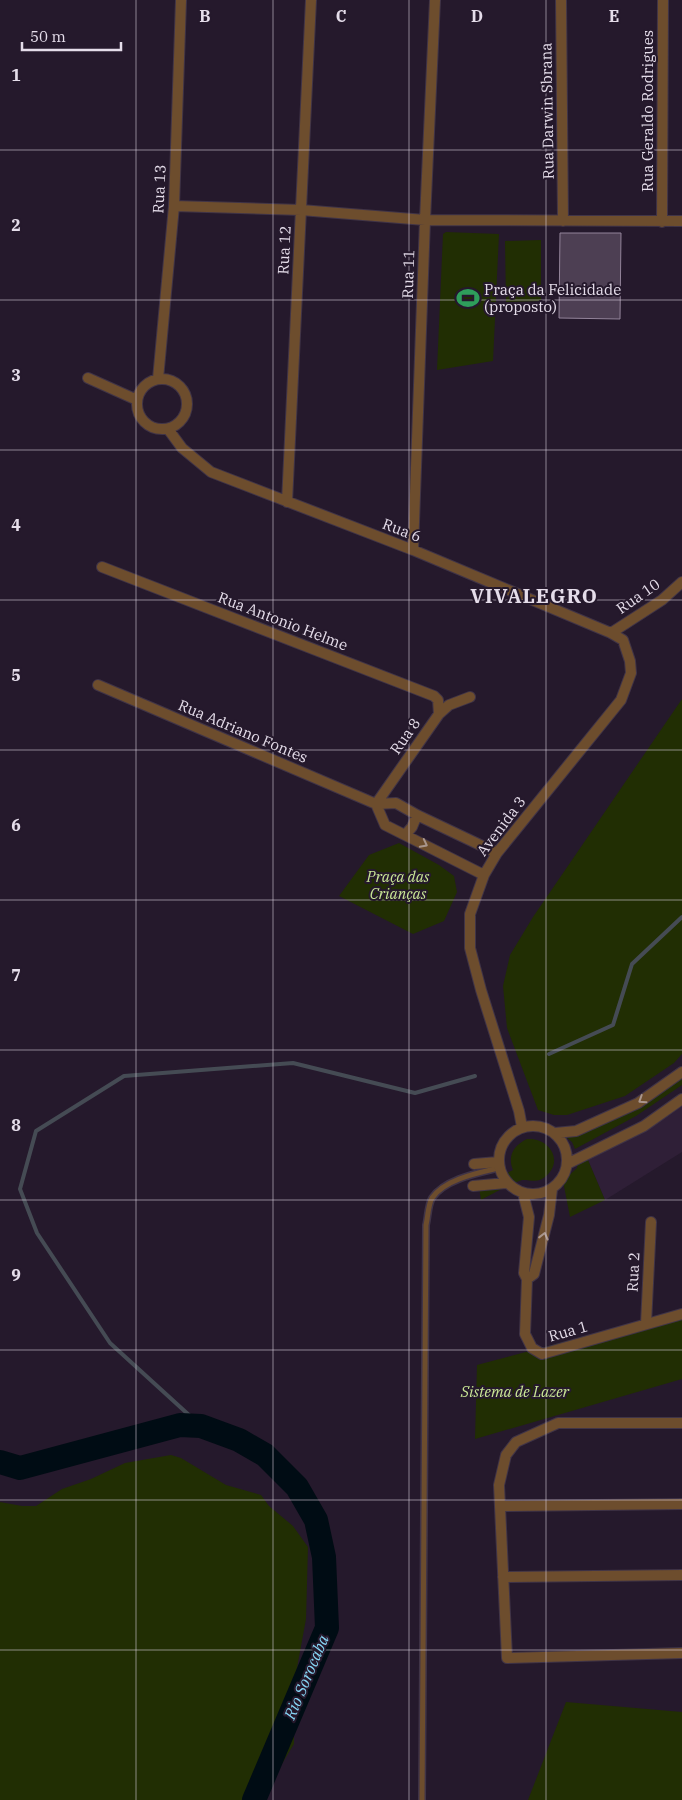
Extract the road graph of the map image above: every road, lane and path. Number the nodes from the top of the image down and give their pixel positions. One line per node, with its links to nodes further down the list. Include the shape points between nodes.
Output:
1 (181, 0): 6 (street, Rua 13)
2 (311, 0): 7 (street, Rua 12)
3 (435, 0): 8 (street, Rua 11)
4 (561, 0): 9 (street, Rua Darwin Sbrana)
5 (663, 0): 11 (street, Rua Geraldo Rodrigues)
6 (174, 206): 7 (street); 13 (street, Rua 13)
7 (301, 210): 8 (street); 16 (street, Rua 12)
8 (425, 220): 9 (street); 17 (street, Rua 11)
9 (563, 221): 11 (street)
10 (682, 221): 11 (street)
11 (662, 222)
12 (88, 378): 14 (street)
13 (158, 379): 14 (street, via 147,384); 15 (street, via 171,380 179,385 187,400 184,417)
14 (137, 400): 15 (street, via 138,413 148,426)
15 (168, 428): 16 (street, Rua 6, via 182,448 211,472)
16 (286, 502): 17 (street, Rua 6)
17 (413, 550): 20 (street, Rua 6)
18 (102, 567): 24 (street, Rua Antonio Helme, via 434,696 438,700)
19 (682, 582): 20 (street, Rua 10, via 662,600)
20 (611, 633): 21 (street, Rua 6, via 623,640)
21 (628, 654): 28 (street, Avenida 3, via 632,673 621,700)
22 (98, 685): 25 (street, Rua Adriano Fontes)
23 (470, 697): 24 (street, Rua 8, via 449,705)
24 (439, 714): 25 (street, Rua 8)
25 (376, 804): 26 (street, Rua Adriano Fontes, via 396,803); 27 (street, via 385,825)
26 (417, 815): 27 (street); 28 (street, Rua Adriano Fontes)
27 (406, 834): 29 (street, one-way to 29)
28 (497, 853): 29 (street, Avenida 3)
29 (484, 875): 32 (street, Avenida 3, via 470,914 470,948)
30 (682, 1072): 33 (street, one-way to 33, via 638,1103 576,1131)
31 (682, 1099): 35 (street, via 644,1126)
32 (522, 1127): 33 (street, via 545,1127); 36 (street, via 504,1140 499,1150)
33 (555, 1133): 35 (street, via 566,1152)
34 (474, 1164): 36 (street)
35 (567, 1164): 39 (street, via 564,1174)
36 (498, 1165): 37 (street); 51 (lane, via 466,1176 440,1190 431,1199 426,1225)
37 (506, 1182): 38 (street); 40 (street)
38 (472, 1186)
39 (552, 1189): 40 (street, via 532,1195); 42 (street, one-way to 39, via 534,1274)
40 (522, 1193): 42 (street, via 529,1217 524,1273)
41 (651, 1222): 44 (street, Rua 2)
42 (528, 1279): 44 (street, Rua 1, via 525,1334 532,1348 542,1354)
43 (682, 1314): 44 (street, Rua 1)
44 (646, 1324)
45 (682, 1424): 47 (street, via 558,1423 534,1433 516,1442 506,1455 499,1485)
46 (682, 1504): 47 (street)
47 (500, 1506): 49 (street)
48 (682, 1575): 49 (street)
49 (503, 1577): 50 (street, via 507,1658)
50 (682, 1653)
51 (422, 1800)

